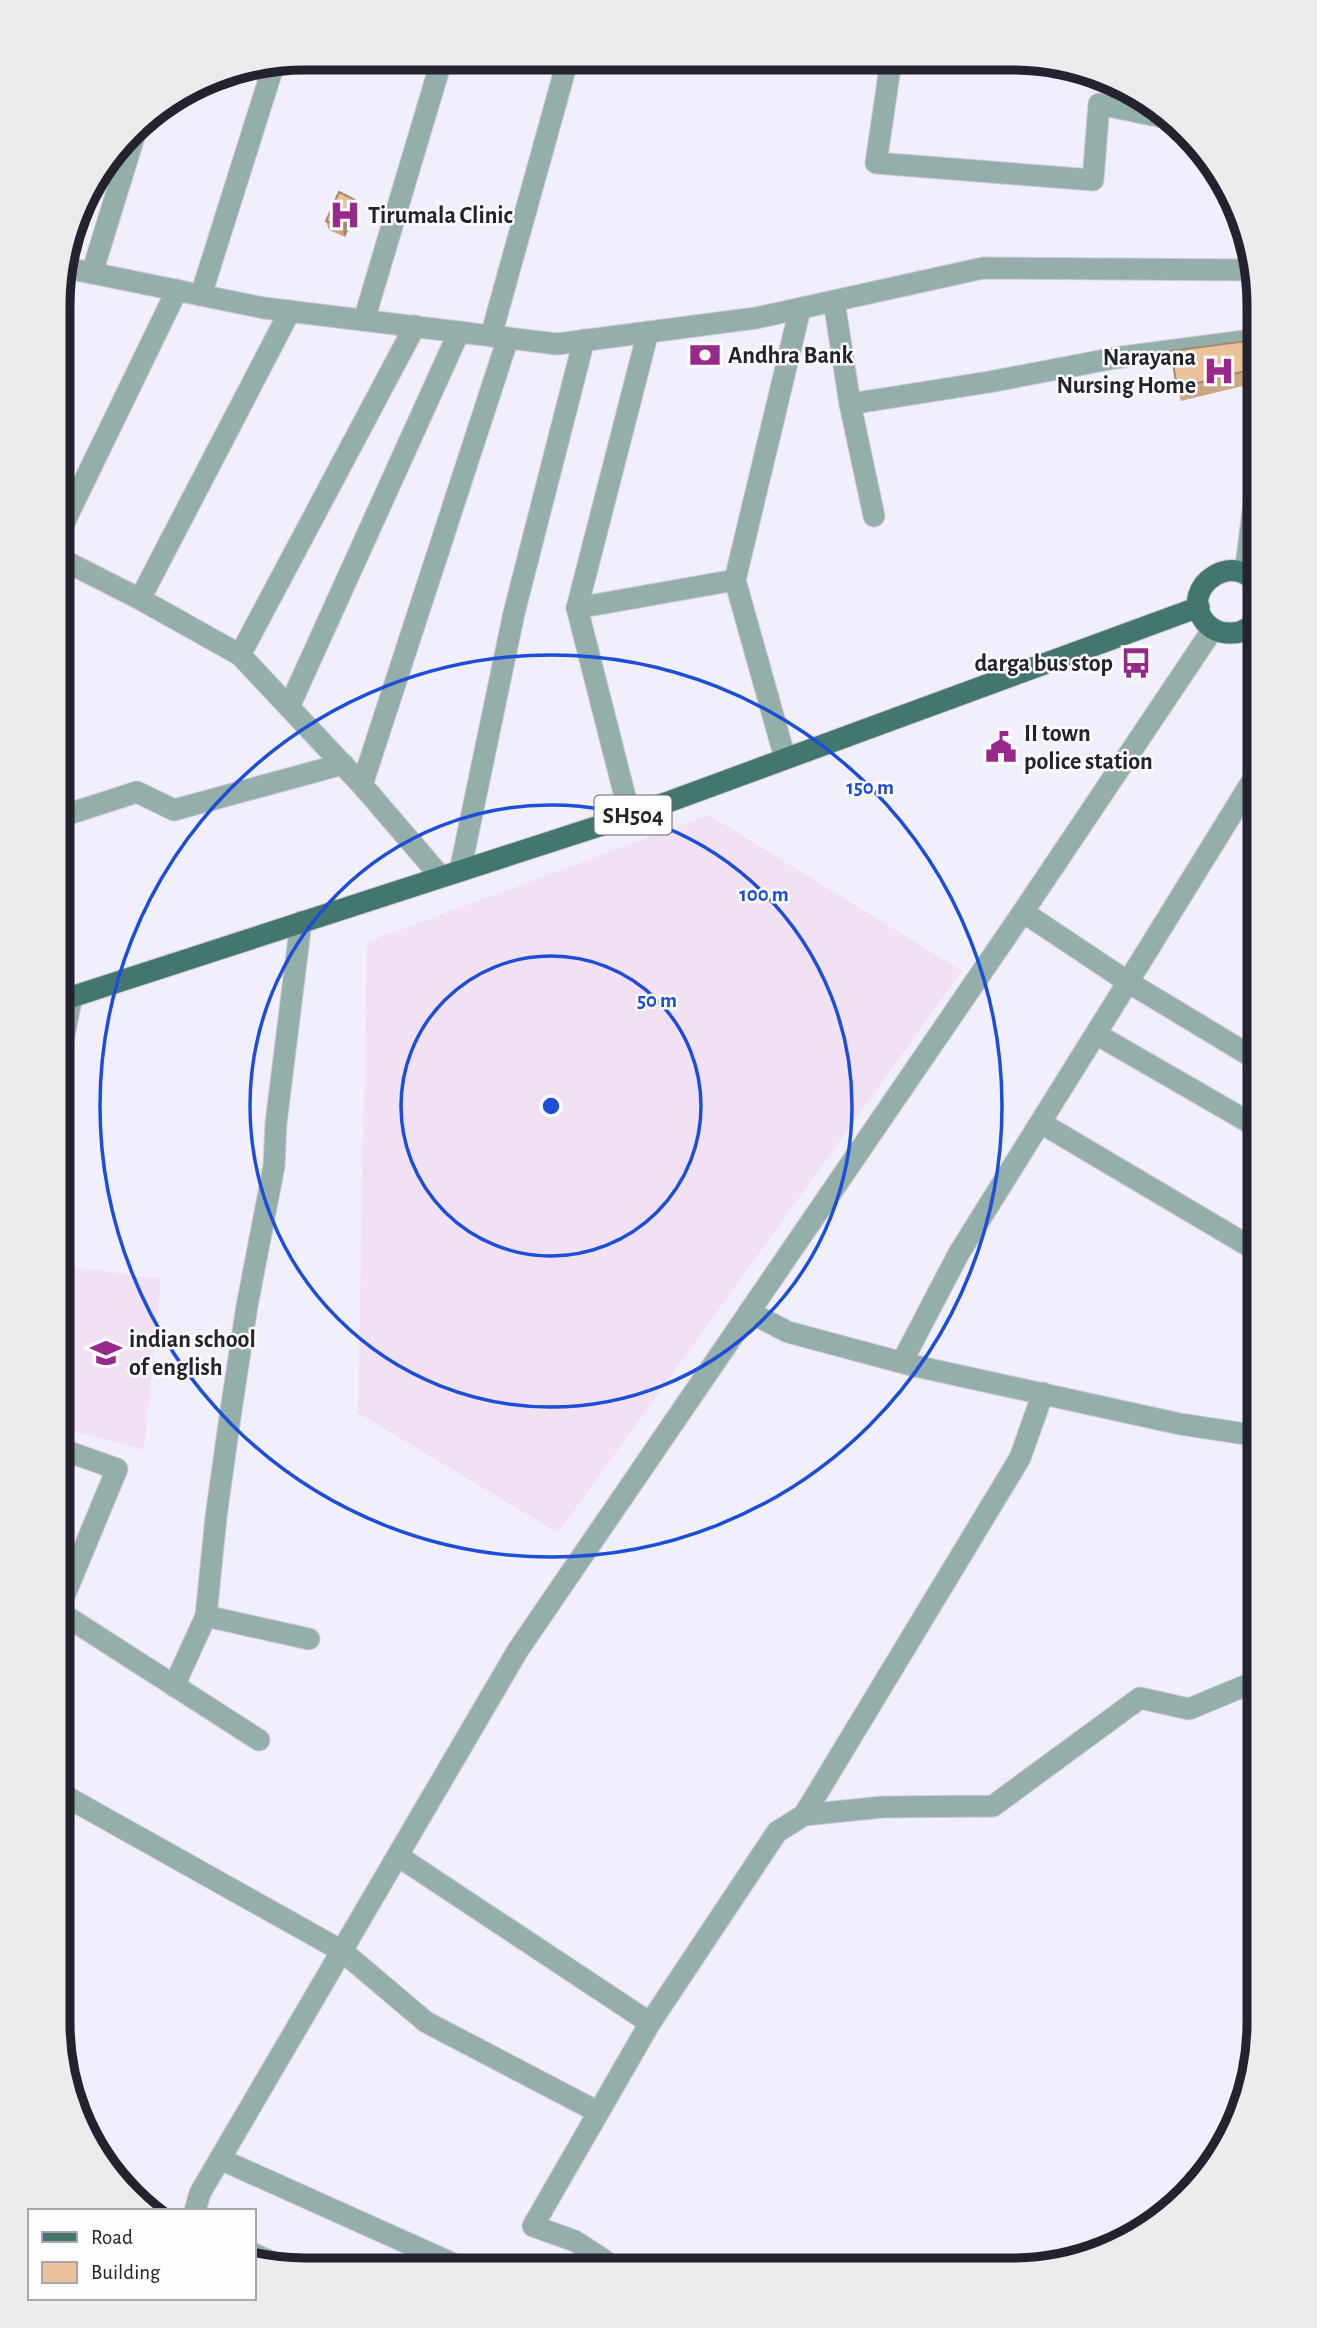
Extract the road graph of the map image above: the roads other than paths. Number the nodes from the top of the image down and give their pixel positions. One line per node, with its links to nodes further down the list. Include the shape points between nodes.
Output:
1 (890, 70): 5 (street, via 876,163 1093,180 1099,104)
2 (438, 71): 15 (street)
3 (565, 71): 19 (street)
4 (271, 73): 11 (street)
5 (1148, 114)
6 (131, 147): 9 (street)
7 (73, 269): 9 (street)
8 (1243, 270): 12 (street, via 983,268)
9 (92, 273): 10 (street)
10 (177, 290): 11 (street); 23 (street)
11 (201, 295): 14 (street)
12 (834, 301): 13 (street); 22 (street)
13 (800, 309): 18 (street); 26 (street)
14 (289, 311): 15 (street); 28 (street)
15 (364, 320): 16 (street)
16 (415, 326): 17 (street); 33 (street)
17 (459, 332): 19 (street); 34 (street)
18 (648, 332): 20 (street); 30 (street)
19 (500, 337): 20 (street, via 557,344); 37 (street)
20 (584, 340): 41 (street)
21 (1247, 341): 22 (street, via 1115,358)
22 (850, 404): 24 (street)
23 (70, 510)
24 (874, 516)
25 (70, 563): 28 (street)
26 (735, 580): 30 (street); 35 (street)
27 (1247, 580): 29 (main road, via 1228,570 1212,576 1201,590)
28 (140, 599): 33 (street)
29 (1199, 607): 31 (main road); 35 (main road, SH504)
30 (577, 608): 40 (street)
31 (1213, 629): 32 (main road, via 1231,634); 42 (street)
32 (1247, 629)
33 (240, 655): 34 (street)
34 (289, 707): 36 (street)
35 (785, 758): 40 (main road, SH504)
36 (343, 764): 37 (street); 39 (street, via 174,810 137,792)
37 (362, 785): 41 (street)
38 (1247, 790): 44 (street)
39 (70, 813)
40 (630, 816): 41 (main road, SH504)
41 (451, 874): 43 (main road, SH504)
42 (1023, 912): 44 (street); 51 (street)
43 (301, 922): 45 (main road, SH504); 57 (street, via 274,1166 234,1392)
44 (1128, 982): 46 (street); 47 (street)
45 (70, 996)
46 (1096, 1034): 48 (street); 49 (street)
47 (1247, 1054)
48 (1247, 1121)
49 (1041, 1123): 50 (street); 52 (street, via 959,1253)
50 (1246, 1245)
51 (749, 1312): 52 (street, via 788,1332); 65 (street, via 518,1650)
52 (902, 1362): 53 (street)
53 (1043, 1393): 54 (street); 64 (street, via 1020,1458)
54 (1246, 1434)
55 (70, 1452): 56 (street, via 117,1469)
56 (70, 1582)
57 (206, 1616): 59 (street); 61 (street)
58 (70, 1619): 61 (street)
59 (309, 1639)
60 (1246, 1685): 64 (street, via 1189,1709 1140,1698 993,1805 883,1807)
61 (174, 1686): 62 (street)
62 (259, 1740)
63 (70, 1799): 66 (street)
64 (804, 1815): 67 (street, via 777,1832)
65 (398, 1856): 66 (street); 67 (street)
66 (342, 1951): 68 (street, via 426,2022); 69 (street)
67 (650, 2023): 68 (street)
68 (598, 2112): 72 (street, via 533,2226 575,2241)
69 (220, 2159): 70 (street); 71 (street)
70 (196, 2209)
71 (440, 2258)
72 (601, 2258)

